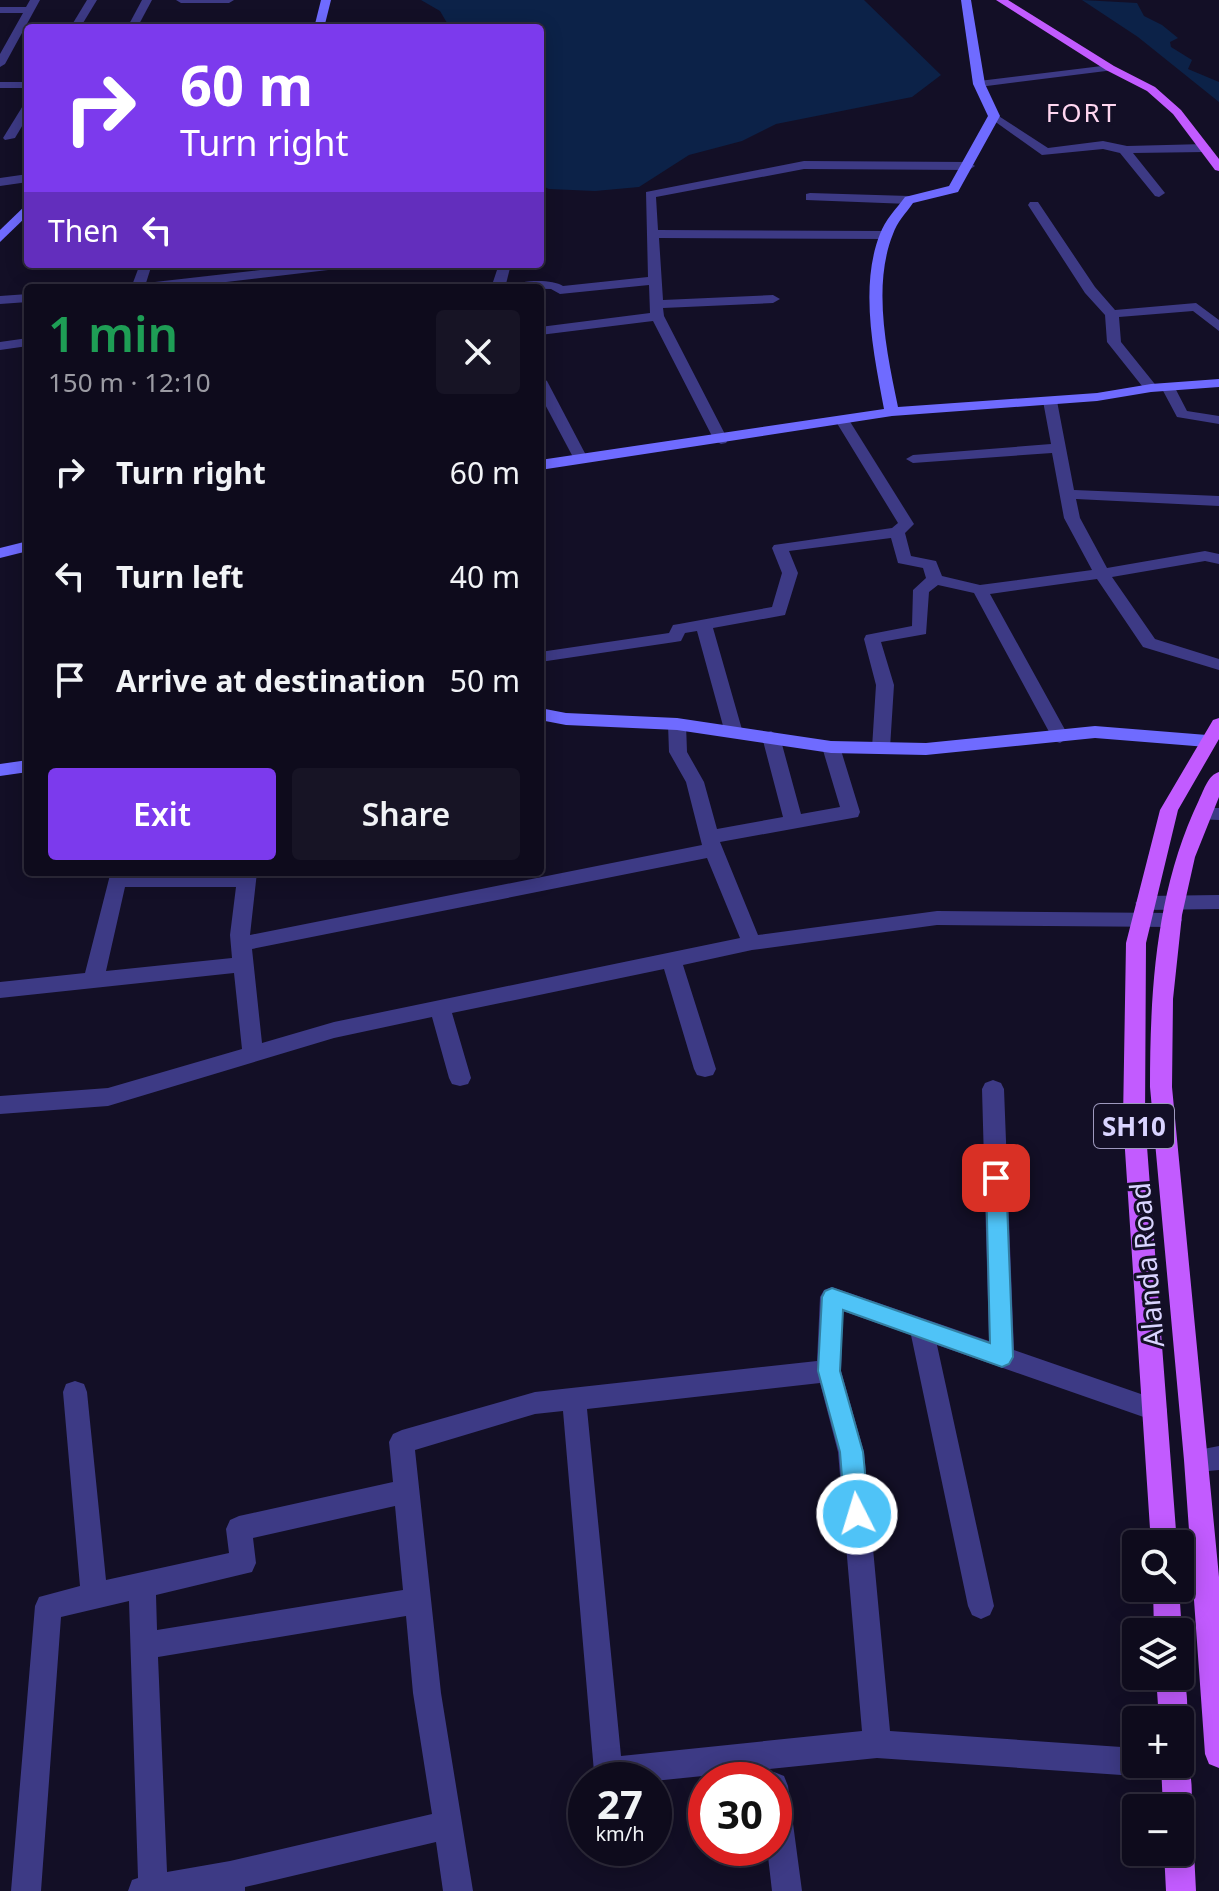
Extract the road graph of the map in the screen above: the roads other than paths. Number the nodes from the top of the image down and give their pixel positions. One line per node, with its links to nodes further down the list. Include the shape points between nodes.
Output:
1 (92, 0): 10 (street)
2 (147, 0): 11 (street)
3 (181, 0): 4 (street)
4 (229, 0)
5 (326, 0): 12 (street)
6 (966, 0): 15 (street)
7 (1001, 0): 14 (main road)
8 (33, 5): 9 (street); 13 (street)
9 (0, 10)
10 (77, 24)
11 (134, 24)
12 (320, 24)
13 (0, 64)
14 (1110, 68): 15 (street); 22 (main road, via 1151,89)
15 (979, 84): 19 (street)
16 (0, 85): 17 (street)
17 (24, 85)
18 (24, 112): 21 (street)
19 (994, 116): 23 (street, via 1046,152 1103,145); 24 (street)
20 (24, 136): 21 (street)
21 (4, 139)
22 (1205, 148): 23 (street); 25 (main road)
23 (1123, 149): 28 (street)
24 (969, 166): 30 (street, via 954,189); 33 (street, via 804,165 657,191 650,195)
25 (1219, 167)
26 (24, 179): 27 (street)
27 (0, 182)
28 (1159, 193)
29 (810, 197): 30 (street)
30 (909, 200): 34 (street)
31 (1034, 205): 46 (street, via 1082,279)
32 (24, 211): 35 (street)
33 (652, 234): 34 (street); 38 (street)
34 (885, 235): 56 (street, via 879,281 880,352)
35 (0, 238)
36 (207, 268): 39 (street)
37 (330, 268): 39 (street)
38 (655, 280): 41 (street, via 560,290); 45 (street)
39 (202, 281): 40 (street)
40 (175, 284)
41 (544, 286)
42 (24, 298): 44 (street)
43 (773, 299): 45 (street)
44 (0, 300)
45 (657, 310): 48 (street); 59 (street)
46 (1112, 314): 47 (street, via 1196,307); 53 (street, via 1114,342)
47 (1219, 327)
48 (544, 330)
49 (24, 343): 50 (street)
50 (0, 346)
51 (1219, 383): 52 (street)
52 (1168, 387): 53 (street); 58 (street, via 1182,414)
53 (1151, 388): 55 (street)
54 (544, 389): 61 (street)
55 (1050, 401): 56 (street); 60 (street)
56 (892, 412): 57 (street)
57 (842, 420): 59 (street); 66 (street, via 906,524)
58 (1219, 420)
59 (721, 440): 61 (street)
60 (1057, 448): 62 (street); 64 (street)
61 (581, 459): 63 (street)
62 (913, 459)
63 (544, 464)
64 (1067, 494): 65 (street); 70 (street, via 1072,518)
65 (1219, 501)
66 (897, 532): 71 (street, via 904,560 930,564); 73 (street, via 780,548 790,573 779,611)
67 (24, 547): 68 (street)
68 (0, 553)
69 (1219, 559): 70 (street, via 1205,556)
70 (1103, 574): 72 (street); 75 (street, via 1149,643)
71 (935, 579): 72 (street); 83 (street, via 921,590 920,630 872,639 885,685)
72 (980, 590): 80 (street)
73 (704, 625): 74 (street, via 679,629 675,637); 78 (street)
74 (544, 656)
75 (1219, 665)
76 (544, 715): 77 (street)
77 (677, 724): 78 (street); 89 (street, via 678,752 695,782)
78 (734, 733): 79 (street)
79 (771, 737): 81 (street); 88 (street)
80 (1060, 737): 82 (street, via 1095,732); 83 (street)
81 (831, 747): 83 (street); 88 (street, via 851,812)
82 (1211, 747): 92 (main road, Alanda Road / SH10, via 1169,810)
83 (881, 748)
84 (24, 767): 85 (street)
85 (0, 770)
86 (1219, 778): 87 (main road, Alanda Road / SH10)
87 (1211, 814): 93 (main road, Alanda Road / SH10, via 1186,855)
88 (794, 822): 89 (street)
89 (711, 843): 94 (street); 95 (street)
90 (246, 876): 95 (street); 97 (street, via 117,880)
91 (1219, 902): 93 (street)
92 (1143, 912): 93 (street); 94 (street, via 937,918); 100 (main road, Alanda Road / SH10, via 1136,943)
93 (1173, 912): 101 (main road, Alanda Road / SH10, via 1163,962)
94 (752, 943): 96 (street)
95 (242, 954): 97 (street); 102 (street)
96 (671, 959): 99 (street); 103 (street)
97 (94, 980): 98 (street)
98 (0, 990)
99 (440, 1008): 102 (street); 104 (street)
100 (1135, 1031): 101 (main road); 112 (main road, Alanda Road / SH10, via 1134,1120)
101 (1160, 1034): 113 (main road, Alanda Road / SH10, via 1161,1087)
102 (253, 1054): 106 (street, via 108,1097)
103 (705, 1069)
104 (460, 1078)
105 (993, 1089): 108 (street)
106 (0, 1105)
107 (922, 1329): 108 (street); 109 (street, via 832,1297); 119 (street)
108 (1002, 1357): 112 (street)
109 (829, 1371): 111 (street); 121 (street, via 851,1452)
110 (75, 1392): 117 (street)
111 (574, 1399): 114 (street, via 535,1403 402,1442); 125 (street, via 608,1772)
112 (1155, 1410): 115 (main road, Alanda Road / SH10)
113 (1208, 1459): 122 (main road, Alanda Road / SH10)
114 (407, 1491): 116 (street, via 239,1529 243,1563); 118 (street)
115 (1163, 1530)
116 (142, 1585): 117 (street); 120 (street)
117 (94, 1595): 131 (street, via 48,1606)
118 (417, 1601): 120 (street); 126 (street)
119 (981, 1606)
120 (144, 1646): 130 (street)
121 (877, 1744): 123 (street); 124 (street)
122 (1219, 1754)
123 (1122, 1761)
124 (792, 1768)
125 (688, 1773)
126 (448, 1825): 129 (street); 132 (street)
127 (784, 1866): 133 (street)
128 (1180, 1866): 134 (main road)
129 (230, 1883): 130 (street)
130 (148, 1890)
131 (26, 1891)
132 (458, 1891)
133 (787, 1891)
134 (1181, 1891)

